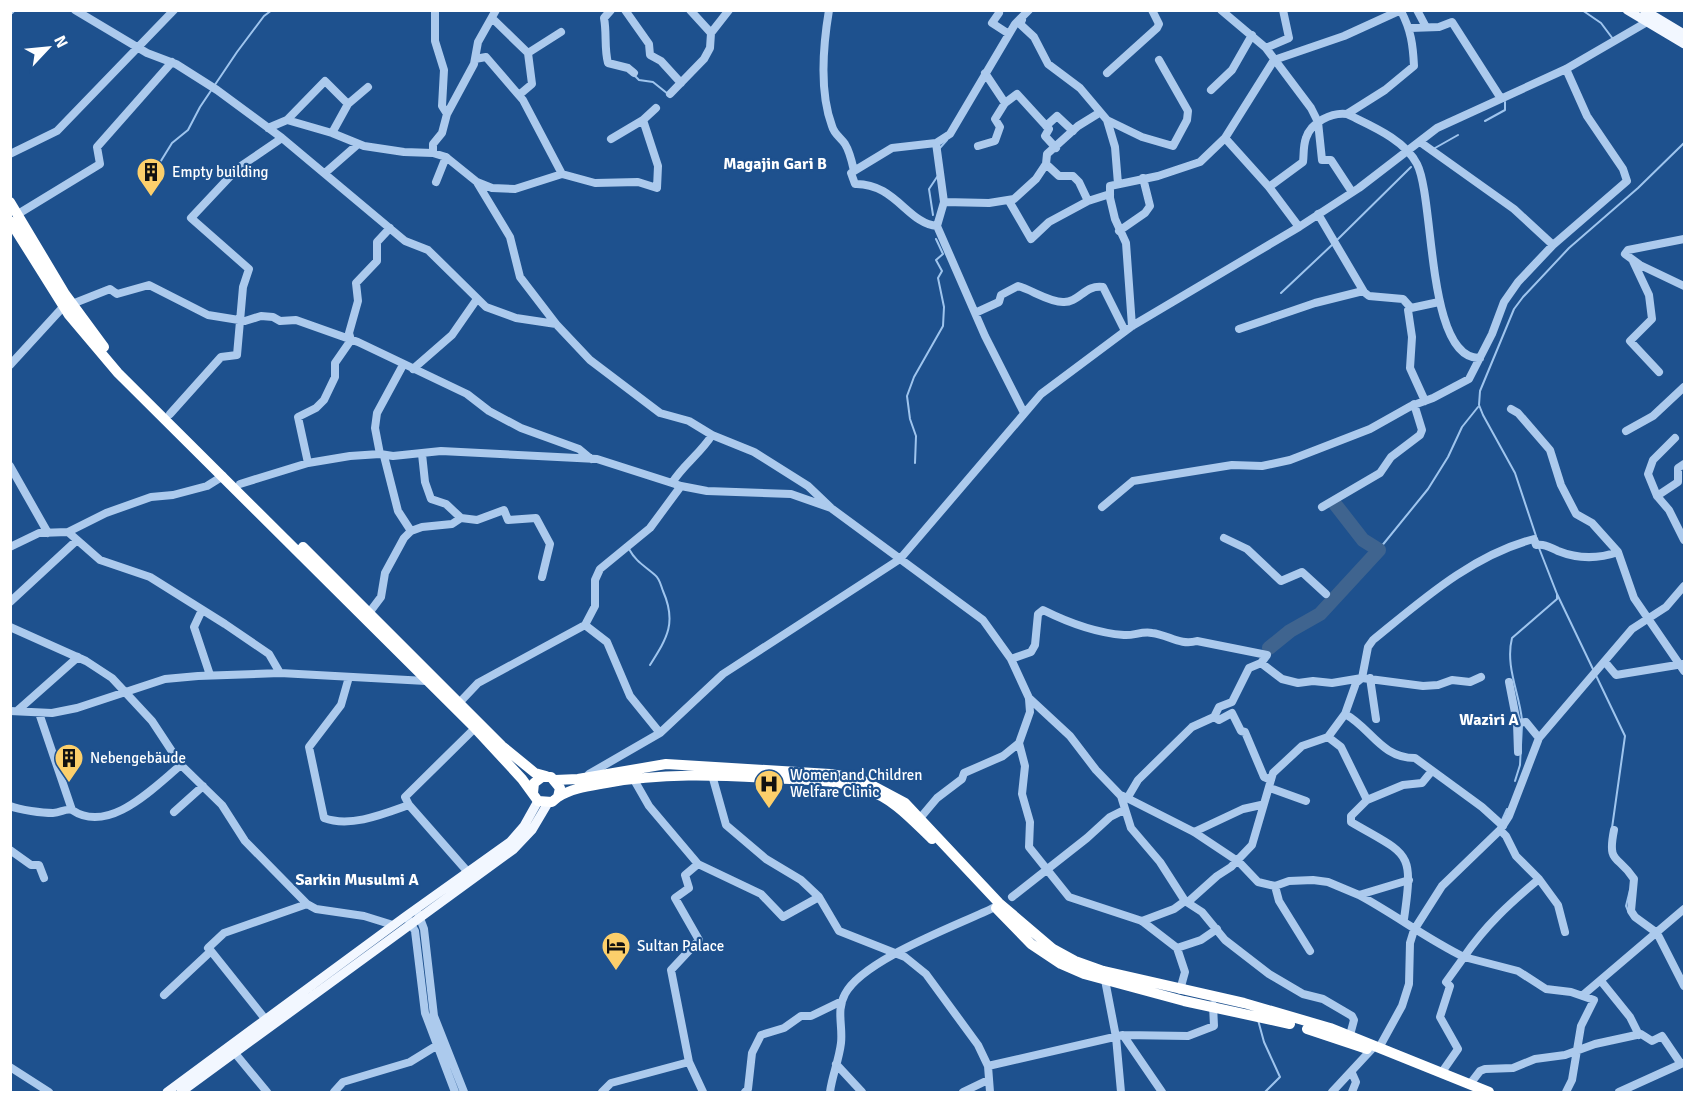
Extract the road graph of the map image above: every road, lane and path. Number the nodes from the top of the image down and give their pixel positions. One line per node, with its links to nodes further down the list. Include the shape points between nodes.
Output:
1 (75, 10): 30 (street)
2 (174, 10): 30 (street)
3 (435, 10): 51 (street, via 435,41 444,70 442,106)
4 (611, 10): 38 (street, via 604,18 608,63)
5 (625, 10): 41 (street, via 649,44 650,55)
6 (690, 10): 25 (street)
7 (729, 10): 25 (street)
8 (829, 10): 74 (street, via 824,39 827,112 832,128 845,144)
9 (1029, 10): 19 (street)
10 (1152, 10): 39 (street, via 1159,24)
11 (1221, 10): 28 (street)
12 (1283, 10): 31 (street, via 1289,38)
13 (1417, 10): 22 (street)
14 (1627, 10): 20 (main road)
15 (1644, 10): 21 (main road)
16 (1401, 11): 23 (street); 35 (street)
17 (494, 13): 32 (street); 33 (street, via 478,42)
18 (999, 13): 26 (street, via 992,23)
19 (1022, 20): 26 (street); 50 (street, via 1020,24 1034,37 1048,64 1080,87)
20 (1647, 22): 21 (main road); 37 (street)
21 (1662, 26): 27 (main road); 29 (main road)
22 (1426, 27): 23 (street); 46 (street, via 1452,22)
23 (1410, 28): 52 (street, via 1414,66)
24 (561, 32): 32 (street)
25 (711, 33): 41 (street, via 710,48)
26 (1009, 34): 40 (street)
27 (1684, 34)
28 (1252, 35): 31 (street); 43 (street, via 1232,70)
29 (1684, 44)
30 (136, 47): 36 (street); 71 (street, via 57,131)
31 (1266, 48): 35 (street)
32 (528, 53): 45 (street, via 532,84)
33 (475, 59): 45 (street, via 486,57); 51 (street)
34 (1159, 60): 55 (street, via 1188,111 1173,146)
35 (1274, 60): 56 (street); 63 (street)
36 (172, 62): 58 (street, via 210,84); 89 (street, via 97,147 100,164)
37 (1566, 69): 46 (street); 95 (street, via 1587,116 1627,181)
38 (634, 73)
39 (1107, 73)
40 (986, 74): 47 (street); 65 (street, via 950,134)
41 (681, 83): 44 (street)
42 (368, 87): 48 (street)
43 (1211, 90)
44 (670, 94)
45 (519, 95): 76 (street)
46 (1500, 97): 64 (street, via 1437,128)
47 (1005, 103): 57 (street, via 1017,94); 67 (street, via 995,119 1000,127 995,141)
48 (348, 104): 53 (street, via 325,81); 60 (street)
49 (656, 108): 54 (street)
50 (1099, 113): 55 (street); 59 (street)
51 (447, 114): 70 (street, via 442,133 433,144)
52 (1347, 114): 56 (street, via 1336,112); 69 (street)
53 (287, 120): 58 (street); 60 (street)
54 (644, 120): 62 (street); 76 (street, via 658,166 657,188 638,182 595,183)
55 (1107, 120): 80 (street, via 1115,147)
56 (1318, 122): 81 (street, via 1306,137 1303,162); 82 (street, via 1322,160 1331,160)
57 (1046, 126): 59 (street, via 1057,117); 68 (street, via 1049,129 1045,136)
58 (268, 128): 61 (street)
59 (1073, 131): 68 (street)
60 (332, 133): 66 (street)
61 (282, 138): 75 (street); 118 (street, via 238,168 191,218 249,269 243,287 237,355 221,357)
62 (611, 138)
63 (1225, 138): 77 (street, via 1200,162); 81 (street)
64 (1420, 142): 69 (street); 95 (street, via 1514,209)
65 (936, 143): 74 (street, via 892,148); 87 (street)
66 (357, 144): 70 (street); 75 (street)
67 (978, 146)
68 (1056, 148): 73 (street, via 1047,154)
69 (1408, 150): 82 (street); 100 (street, via 1425,188)
70 (433, 153): 72 (street)
71 (10, 154)
72 (446, 157): 78 (street); 79 (street)
73 (1046, 164): 84 (street, via 1026,189); 85 (street, via 1059,176 1072,176 1079,182)
74 (854, 171): 90 (street, via 850,173 855,184 868,184 899,201 922,222)
75 (325, 173): 92 (street)
76 (562, 174): 79 (street, via 515,189 492,188)
77 (1143, 178): 80 (street); 93 (street, via 1150,206)
78 (436, 182)
79 (477, 182): 104 (street, via 510,237 520,277)
80 (1118, 184): 83 (street, via 1110,186)
81 (1269, 187): 91 (street)
82 (1352, 192): 88 (street)
83 (1110, 194): 85 (street); 93 (street)
84 (1009, 201): 85 (street, via 1031,239 1049,222); 87 (street)
85 (1088, 201)
86 (10, 202): 89 (highway)
87 (944, 202): 90 (street)
88 (1318, 214): 91 (street); 98 (street)
89 (14, 217): 101 (highway)
90 (937, 226): 103 (street)
91 (1299, 227): 105 (street)
92 (390, 228): 99 (street, via 428,250); 107 (street, via 377,242 377,261 356,283 358,301 349,333)
93 (1119, 231): 105 (street, via 1126,243)
94 (1684, 239): 96 (street, via 1628,250 1624,254)
95 (1553, 245): 108 (street, via 1504,302)
96 (1633, 261): 97 (street); 112 (street, via 1649,295 1652,319 1630,341)
97 (1684, 286)
98 (1364, 292): 102 (street, via 1369,296 1403,299); 106 (street, via 1316,303)
99 (477, 299): 104 (street, via 505,315); 111 (street, via 452,335)
100 (1439, 302): 102 (street); 108 (street, via 1444,323 1460,349 1474,359)
101 (68, 305): 107 (street, via 110,289 117,294 149,285 208,315 245,321 261,316 296,320); 109 (street); 118 (highway, via 105,349); 128 (highway, via 107,362)
102 (1411, 308): 114 (street, via 1410,368)
103 (975, 313): 105 (street, via 999,302 1001,295 1018,286 1063,302 1085,289 1102,286); 117 (street)
104 (556, 324): 120 (street, via 590,360 660,413 689,421)
105 (1129, 328): 117 (street, via 1053,383)
106 (1239, 329)
107 (351, 340): 110 (street); 125 (street, via 335,363 335,377 324,400 298,417)
108 (1480, 358): 114 (street, via 1469,379)
109 (10, 365)
110 (403, 365): 111 (street); 123 (street, via 377,413 375,428)
111 (413, 369): 124 (street, via 467,394 521,428 579,449)
112 (1659, 372)
113 (1684, 387): 119 (street, via 1653,416)
114 (1425, 401): 115 (street)
115 (1414, 404): 133 (street, via 1370,429 1290,460 1134,481); 134 (street, via 1420,435 1391,457 1380,472)
116 (1511, 409): 144 (street, via 1550,450 1576,514 1592,523)
117 (1024, 413): 145 (street)
118 (170, 414): 130 (highway)
119 (1626, 431)
120 (712, 435): 129 (street); 135 (street, via 783,469)
121 (1675, 438): 132 (street, via 1653,460 1648,474)
122 (422, 454): 123 (street); 124 (street, via 486,452); 136 (street, via 431,500 452,507)
123 (382, 455): 125 (street); 137 (street, via 398,511)
124 (591, 459): 129 (street)
125 (308, 463): 130 (street)
126 (1684, 464): 132 (street, via 1678,468 1678,482 1673,488)
127 (10, 466): 139 (street)
128 (223, 476): 138 (street, via 207,486 151,497 106,513); 165 (highway)
129 (672, 483): 131 (street)
130 (240, 484): 151 (highway)
131 (681, 486): 135 (street, via 708,491 791,494); 153 (street, via 650,528 600,569 595,580 595,606)
132 (1657, 495): 141 (street)
133 (1102, 507)
134 (1322, 507)
135 (831, 508): 145 (street)
136 (461, 518): 137 (street, via 452,524); 146 (street, via 477,520 504,510 508,520 536,518 550,544)
137 (411, 531): 151 (street, via 393,554 383,578 381,597)
138 (68, 532): 139 (street); 142 (street)
139 (48, 533): 143 (street, via 39,533)
140 (1224, 538): 148 (street, via 1247,549 1281,581 1302,572)
141 (1684, 540)
142 (76, 541): 149 (street); 150 (street, via 100,560 150,577)
143 (10, 547)
144 (1618, 552): 152 (street, via 1634,598); 164 (street, via 1593,559 1559,552 1534,539 1515,544 1435,588 1373,640 1368,647)
145 (900, 559): 156 (street, via 972,610 997,636); 177 (street, via 723,674)
146 (542, 577)
147 (1684, 586): 152 (street, via 1666,607)
148 (1326, 594)
149 (10, 602)
150 (202, 610): 160 (street, via 268,654); 161 (street, via 194,627)
151 (369, 613): 169 (highway)
152 (1648, 618): 157 (street, via 1632,629); 159 (street)
153 (585, 625): 169 (street, via 478,682); 177 (street, via 607,642 630,696)
154 (10, 627): 155 (street)
155 (78, 657): 167 (street, via 101,670); 170 (street)
156 (1011, 659): 158 (street, via 1031,651 1035,645 1038,614 1043,610 1066,621 1126,636 1155,633 1186,644 1197,641 1266,655); 168 (street)
157 (1605, 662): 159 (street, via 1616,675); 179 (street)
158 (1261, 663): 164 (street, via 1282,679 1298,683); 173 (street, via 1249,668 1232,702 1220,707)
159 (1683, 666)
160 (280, 673): 161 (street); 162 (street)
161 (210, 675): 167 (street, via 165,679)
162 (349, 677): 165 (street); 194 (street, via 341,705 309,747 324,818 335,822 354,820)
163 (1481, 677): 164 (street, via 1470,682 1452,680 1423,686)
164 (1366, 678): 172 (street, via 1356,683); 174 (street)
165 (426, 681): 176 (highway)
166 (1509, 682): 175 (street)
167 (125, 692): 171 (street, via 77,708); 182 (street, via 152,721)
168 (1029, 698): 180 (street, via 1030,712); 190 (street)
169 (460, 702): 186 (highway, via 514,756 536,773)
170 (14, 711): 171 (street)
171 (39, 714): 197 (street)
172 (1345, 714): 178 (street); 183 (street, via 1381,747 1402,758 1415,758)
173 (1214, 717): 188 (street, via 1219,720 1232,713); 190 (street, via 1192,727)
174 (1376, 719)
175 (1521, 722): 179 (street); 181 (street)
176 (475, 728): 191 (highway); 194 (street, via 407,793 405,801)
177 (660, 733): 185 (street)
178 (1328, 737): 188 (street, via 1302,746 1280,764); 192 (street, via 1341,747)
179 (1539, 738): 201 (street, via 1516,801)
180 (1019, 743): 200 (street, via 1003,756 964,772 962,779 937,798); 208 (street, via 1025,766 1022,794 1030,822 1029,847)
181 (1518, 752)
182 (181, 765): 189 (street); 197 (street, via 114,813 96,819)
183 (1431, 772): 192 (street, via 1422,783 1402,786); 201 (street, via 1441,776)
184 (712, 775): 187 (highway); 214 (street, via 726,825); 218 (highway, via 823,781 880,795 933,840)
185 (585, 777): 186 (highway); 200 (highway, via 666,764 830,774 873,784)
186 (551, 778): 191 (highway, via 560,788); 191 (highway, via 534,783)
187 (633, 778): 191 (highway); 206 (street, via 649,806)
188 (1270, 784): 193 (street); 195 (street)
189 (203, 786): 199 (street); 217 (street, via 222,805 245,841)
190 (1125, 796): 198 (street); 203 (street)
191 (544, 798): 207 (main road, via 518,835); 220 (main road, via 532,830 519,844)
192 (1367, 800): 211 (street, via 1351,816 1351,822 1399,850 1407,863)
193 (1306, 801)
194 (409, 805): 207 (street)
195 (1261, 805): 203 (street, via 1243,809); 205 (street, via 1252,845)
196 (10, 806): 197 (street, via 54,813)
197 (72, 810)
198 (1124, 810): 208 (street, via 1110,817); 216 (street, via 1131,828)
199 (174, 812)
200 (921, 818): 237 (highway, via 999,903 1053,949 1096,969)
201 (1501, 828): 210 (street, via 1516,856); 226 (street, via 1442,886)
202 (1614, 830): 228 (street, via 1612,856 1634,879 1631,911)
203 (1194, 832): 205 (street)
204 (10, 850): 209 (street, via 30,864 39,865)
205 (1235, 862): 212 (street, via 1258,882); 216 (street)
206 (698, 864): 214 (street, via 761,894 783,917); 250 (street, via 685,875 689,888 675,898 698,936 698,943 672,970)
207 (467, 871): 220 (main road)
208 (1046, 871): 215 (street); 223 (street, via 1070,897)
209 (44, 878)
210 (1539, 879): 227 (street, via 1558,905); 233 (street, via 1506,906)
211 (1409, 880): 213 (street); 222 (street)
212 (1275, 886): 213 (street, via 1313,880); 231 (street)
213 (1359, 895): 222 (street)
214 (819, 897): 232 (street, via 840,931)
215 (1012, 897)
216 (1187, 902): 223 (street); 225 (street)
217 (307, 904): 224 (street); 230 (street, via 224,933 208,948)
218 (995, 907): 232 (street); 234 (highway, via 1018,933 1047,955)
219 (1684, 909): 228 (street)
220 (418, 912): 221 (main road); 265 (street, via 434,1016)
221 (409, 919): 224 (main road); 246 (street, via 415,931 425,1013); 248 (main road)
222 (1404, 919): 226 (street)
223 (1142, 921): 229 (street)
224 (393, 925): 242 (main road)
225 (1217, 929): 229 (street, via 1201,940); 243 (street, via 1256,966 1303,994 1323,999 1352,1016)
226 (1414, 930): 233 (street); 247 (street, via 1409,984 1402,1006)
227 (1566, 932)
228 (1657, 933): 235 (street); 236 (street)
229 (1177, 948): 237 (street, via 1185,972)
230 (211, 951): 238 (street); 242 (street)
231 (1311, 951)
232 (897, 953): 240 (street, via 855,981); 253 (street, via 934,983 945,1003 971,1033)
233 (1464, 957): 239 (street, via 1518,971 1546,989); 256 (street, via 1446,982 1450,986 1440,1017 1458,1049)
234 (1105, 980): 241 (highway); 245 (street)
235 (1601, 981): 239 (street); 244 (street)
236 (1684, 986)
237 (1180, 990): 243 (highway, via 1244,1003)
238 (164, 995)
239 (1583, 995): 249 (street, via 1594,1002 1581,1026)
240 (842, 1001): 252 (street); 268 (street, via 760,1035 752,1053)
241 (1213, 1005): 245 (street, via 1214,1026 1188,1036); 247 (highway)
242 (266, 1020): 260 (main road)
243 (1350, 1035): 247 (highway)
244 (1639, 1035): 249 (street); 251 (street, via 1652,1041 1662,1036)
245 (1120, 1036): 253 (street); 273 (street); 274 (street)
246 (436, 1046): 263 (street, via 410,1062 344,1082); 264 (street)
247 (1375, 1048): 255 (street); 256 (highway); 258 (highway)
248 (234, 1052): 261 (main road); 262 (street)
249 (1577, 1052): 258 (street, via 1535,1059 1513,1068 1480,1071); 278 (street)
250 (689, 1062): 266 (street, via 611,1083); 267 (street)
251 (1683, 1063): 279 (street)
252 (836, 1064): 269 (street); 270 (street)
253 (988, 1066): 257 (street)
254 (10, 1067): 259 (street)
255 (1352, 1072): 275 (street); 276 (street, via 1356,1082)
256 (1442, 1072): 258 (highway)
257 (988, 1080): 271 (street); 272 (street)
258 (1471, 1088): 277 (highway)
259 (49, 1092)
260 (167, 1092)
261 (181, 1092)
262 (267, 1092)
263 (334, 1092)
264 (455, 1092)
265 (464, 1092)
266 (602, 1092)
267 (703, 1092)
268 (746, 1092)
269 (830, 1092)
270 (861, 1092)
271 (963, 1092)
272 (990, 1092)
273 (1121, 1092)
274 (1162, 1092)
275 (1332, 1092)
276 (1352, 1092)
277 (1490, 1092)
278 (1566, 1092)
279 (1619, 1092)

